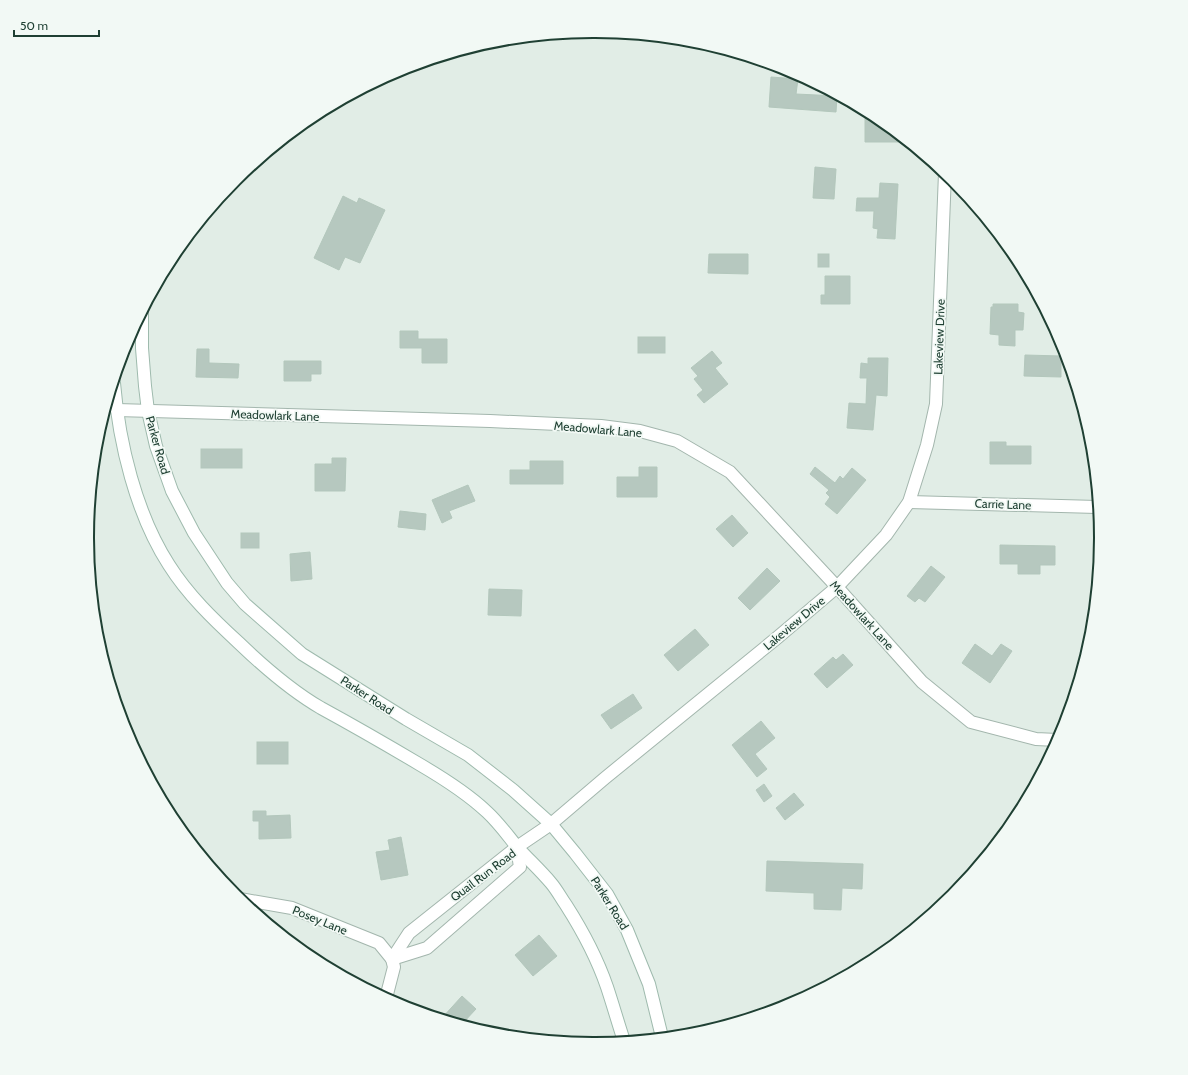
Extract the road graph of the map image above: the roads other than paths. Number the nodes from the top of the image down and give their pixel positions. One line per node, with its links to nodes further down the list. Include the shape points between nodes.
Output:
1 (945, 182): 6 (street, Lakeview Drive, via 936,404 927,445)
2 (142, 326): 5 (street, Parker Road)
3 (115, 397): 4 (street)
4 (116, 410): 5 (street, Meadowlark Lane); 11 (street, via 128,464 143,513 169,566 199,604 288,687 461,790 488,812)
5 (148, 411): 8 (street, Meadowlark Lane, via 601,426 647,433 677,441 730,472); 10 (street, Parker Road, via 156,446 172,491 212,561 245,604 302,654 468,755)
6 (909, 502): 7 (street, Carrie Lane); 8 (street, Lakeview Drive, via 886,535)
7 (1092, 507)
8 (837, 587): 9 (street, Meadowlark Lane, via 922,682 972,722 1036,739); 10 (street, Lakeview Drive)
9 (1050, 740)
10 (551, 824): 11 (street, Lakeview Drive); 15 (street, Parker Road, via 607,894 628,930 649,984)
11 (517, 847): 13 (street, Quail Run Road, via 409,933); 13 (street, Quail Run Road, via 520,867 427,948); 16 (street, via 553,884 573,916 607,986)
12 (252, 901): 13 (street, Posey Lane, via 292,908 378,943)
13 (392, 959): 14 (street, via 394,967)
14 (388, 992)
15 (661, 1033)
16 (622, 1036)

